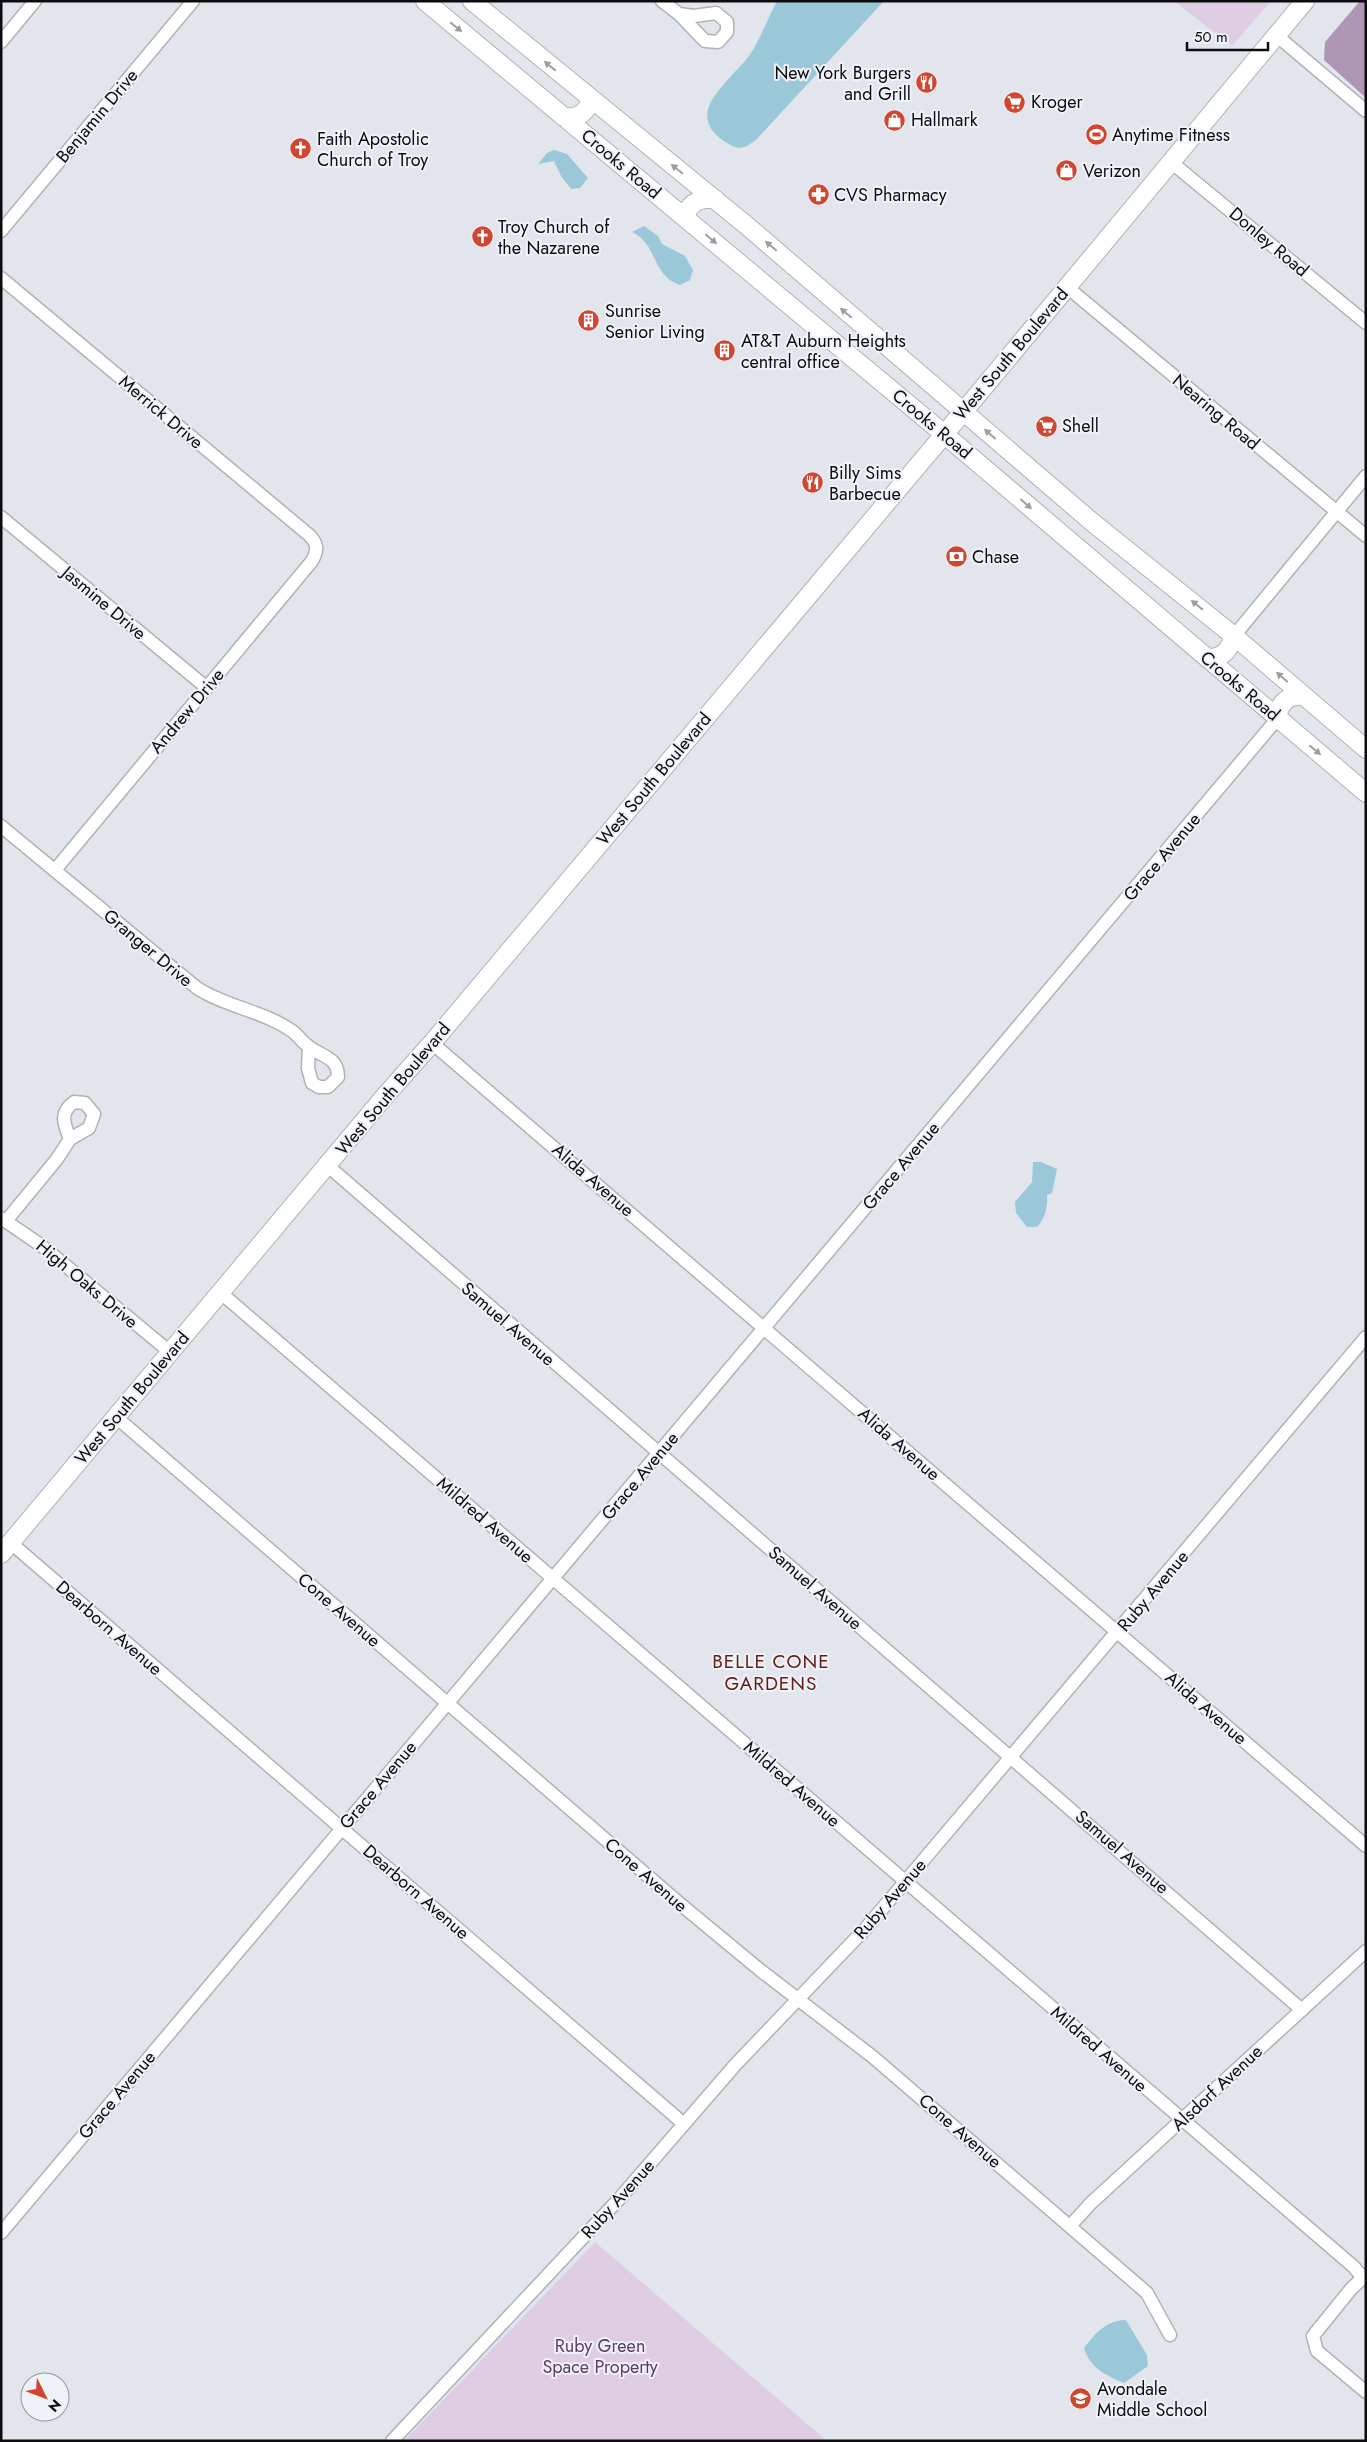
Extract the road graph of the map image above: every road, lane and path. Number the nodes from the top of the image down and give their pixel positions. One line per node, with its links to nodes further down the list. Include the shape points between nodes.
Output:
1 (35, 1): 9 (street)
2 (193, 1): 16 (street, Benjamin Drive)
3 (425, 1): 12 (main road, Crooks Road, one-way to 12)
4 (472, 1): 10 (main road, Crooks Road, one-way to 4)
5 (662, 1): 7 (street)
6 (1305, 1): 8 (main road, West South Boulevard)
7 (679, 14)
8 (1276, 35): 11 (street); 13 (main road, West South Boulevard)
9 (1, 42)
10 (591, 100): 12 (main road, via 579,116); 14 (main road, Crooks Road, one-way to 10)
11 (1366, 111)
12 (564, 117): 15 (main road, Crooks Road)
13 (1171, 162): 18 (main road, West South Boulevard); 19 (street, Donley Road)
14 (715, 199): 15 (main road, via 694,202); 20 (main road, Crooks Road, one-way to 14)
15 (685, 218): 21 (main road, Crooks Road, one-way to 21)
16 (1, 231)
17 (1, 278): 30 (street, Merrick Drive, via 309,535)
18 (1068, 287): 22 (main road, West South Boulevard); 27 (street, Nearing Road)
19 (1366, 323)
20 (919, 375): 21 (main road, via 908,390); 22 (main road, Crooks Road)
21 (894, 392): 23 (main road, Crooks Road)
22 (963, 412): 23 (main road, West South Boulevard); 24 (main road, Crooks Road, one-way to 22)
23 (944, 434): 25 (main road, Crooks Road); 40 (main road, West South Boulevard)
24 (1016, 457): 25 (main road, via 1001,458); 31 (main road, Crooks Road, one-way to 24)
25 (989, 472): 32 (main road, Crooks Road, one-way to 32)
26 (1366, 476): 27 (street)
27 (1336, 511): 29 (street, Nearing Road); 31 (street)
28 (1, 517): 33 (street, Jasmine Drive)
29 (1366, 536)
30 (317, 550): 33 (street, Andrew Drive, via 312,561)
31 (1234, 636): 32 (main road, via 1231,646 1222,656); 34 (main road, Crooks Road, one-way to 31)
32 (1207, 658): 35 (main road, Crooks Road)
33 (207, 688): 39 (street, Andrew Drive)
34 (1304, 696): 35 (main road, via 1285,700 1278,711); 36 (main road, Crooks Road)
35 (1278, 718): 37 (main road, Crooks Road, one-way to 37); 46 (street, Grace Avenue)
36 (1366, 749)
37 (1366, 793)
38 (1, 826): 39 (street, Granger Drive)
39 (55, 870): 41 (street, Granger Drive, via 197,988 219,1001 291,1030)
40 (432, 1043): 43 (main road, West South Boulevard); 46 (street, Alida Avenue)
41 (309, 1047)
42 (70, 1139): 44 (street, via 57,1159)
43 (328, 1166): 45 (main road, West South Boulevard); 50 (street, Samuel Avenue)
44 (4, 1220): 48 (street, High Oaks Drive, via 42,1246)
45 (221, 1293): 48 (main road, West South Boulevard); 52 (street, Mildred Avenue)
46 (764, 1328): 50 (street, Grace Avenue); 53 (street, Alida Avenue)
47 (1366, 1337): 53 (street, Ruby Avenue)
48 (170, 1352): 49 (main road, West South Boulevard)
49 (116, 1417): 51 (main road, West South Boulevard); 54 (street, Cone Avenue)
50 (659, 1453): 52 (street, Grace Avenue); 55 (street, Samuel Avenue)
51 (6, 1549): 56 (street, Dearborn Avenue)
52 (553, 1578): 54 (street, Grace Avenue); 58 (street, Mildred Avenue)
53 (1118, 1632): 55 (street, Ruby Avenue); 57 (street, Alida Avenue)
54 (447, 1703): 56 (street, Grace Avenue); 60 (street, Cone Avenue, via 712,1931)
55 (1012, 1757): 58 (street, Ruby Avenue); 61 (street, Samuel Avenue)
56 (342, 1828): 63 (street, Dearborn Avenue); 65 (street, Grace Avenue)
57 (1366, 1846)
58 (906, 1882): 60 (street, Ruby Avenue); 62 (street, Mildred Avenue)
59 (1366, 1951): 61 (street, Alsdorf Avenue)
60 (798, 2000): 63 (street, Ruby Avenue); 64 (street, Cone Avenue, via 873,2057)
61 (1302, 2010): 62 (street, Alsdorf Avenue)
62 (1182, 2121): 64 (street, Alsdorf Avenue); 66 (street, Mildred Avenue)
63 (684, 2124): 69 (street, Ruby Avenue, via 569,2253)
64 (1070, 2226): 67 (street, Cone Avenue, via 1148,2293)
65 (1, 2233)
66 (1364, 2276): 68 (street, via 1315,2331 1313,2341 1317,2351)
67 (1170, 2335)
68 (1366, 2392)
69 (392, 2441)

